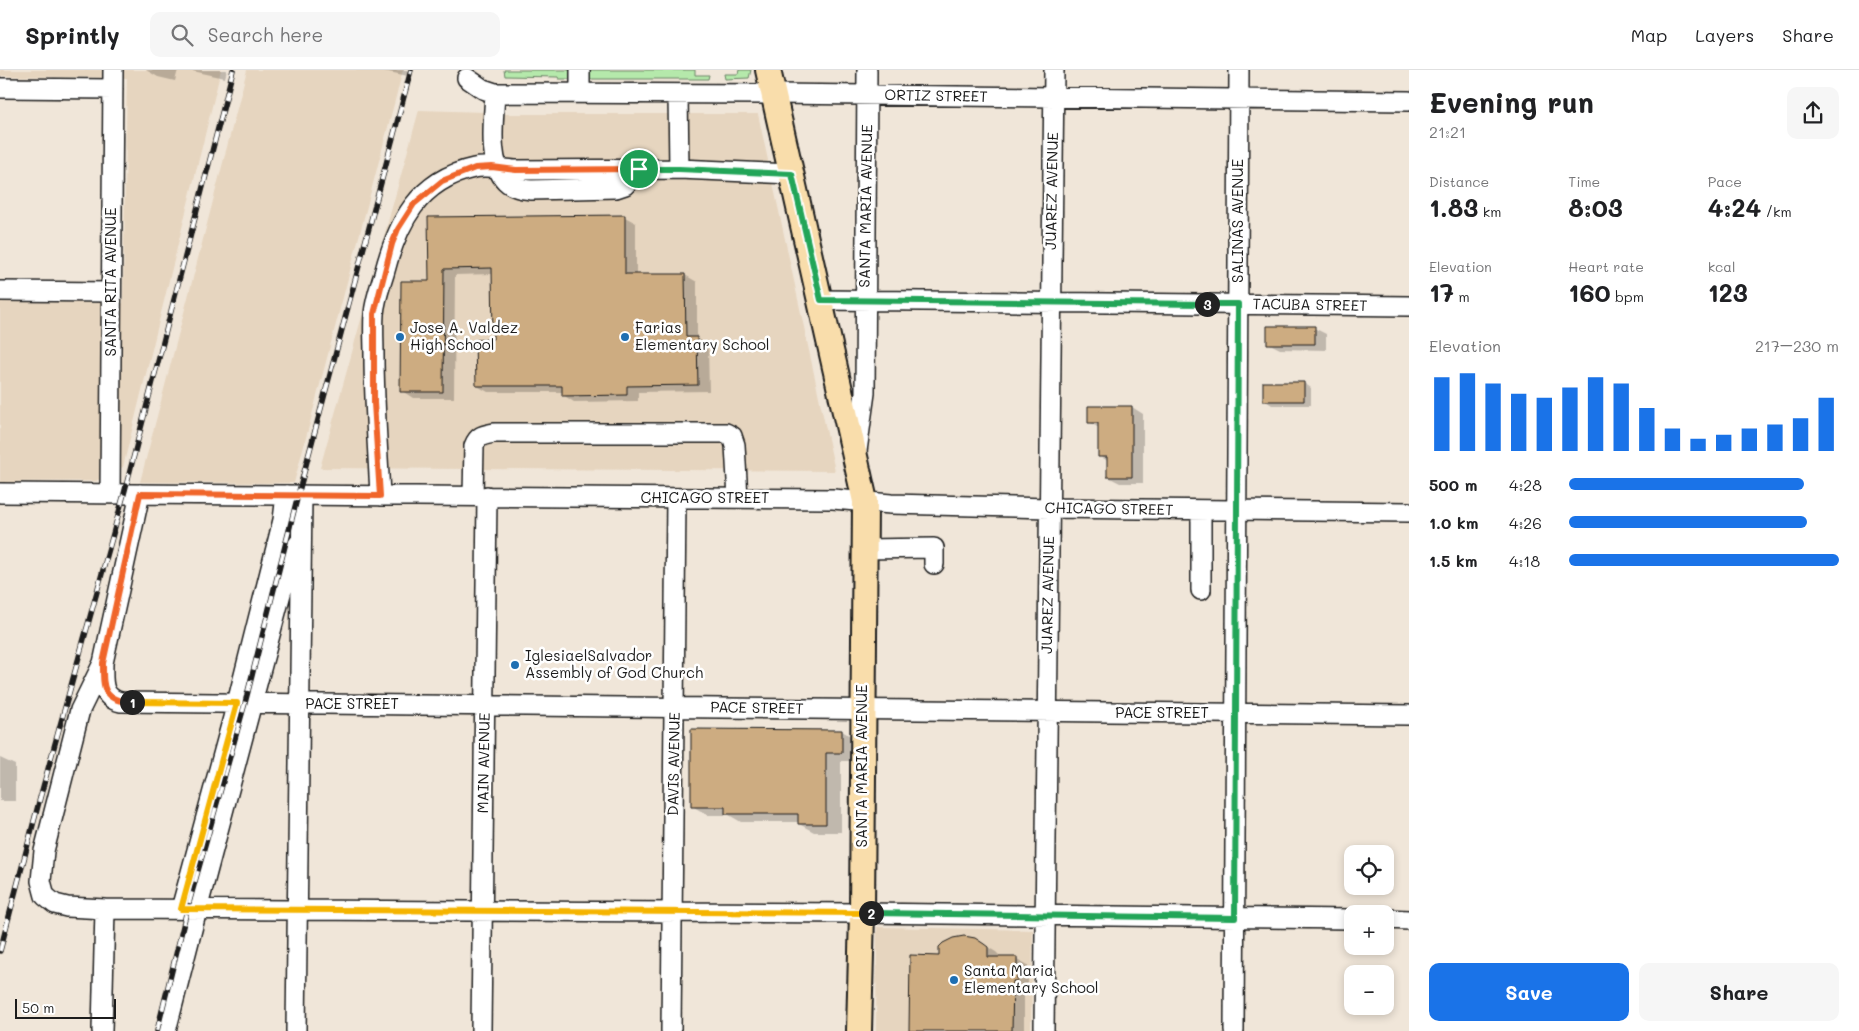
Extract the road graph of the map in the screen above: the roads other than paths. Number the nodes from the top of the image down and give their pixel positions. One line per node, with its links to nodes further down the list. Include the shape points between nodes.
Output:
1 (113, 70): 9 (street, SANTA RITA AVENUE)
2 (580, 70): 11 (street)
3 (768, 70): 13 (main road, SANTA MARIA AVENUE)
4 (868, 70): 14 (street, SANTA MARIA AVENUE)
5 (1054, 70): 15 (street, JUAREZ AVENUE)
6 (1239, 70): 16 (street, SALINAS AVENUE)
7 (467, 78): 10 (street, ORTIZ STREET)
8 (0, 88): 9 (street)
9 (113, 89): 22 (street, SANTA RITA AVENUE)
10 (495, 93): 11 (street, ORTIZ STREET); 18 (street, via 494,158)
11 (580, 93): 12 (street, ORTIZ STREET)
12 (678, 94): 13 (street, ORTIZ STREET); 19 (street)
13 (774, 94): 14 (street, ORTIZ STREET); 20 (main road, SANTA MARIA AVENUE)
14 (867, 95): 15 (street, ORTIZ STREET); 24 (street, SANTA MARIA AVENUE)
15 (1054, 97): 16 (street, ORTIZ STREET); 25 (street, JUAREZ AVENUE)
16 (1239, 99): 17 (street, ORTIZ STREET); 26 (street, SALINAS AVENUE)
17 (1409, 101)
18 (497, 168): 19 (street); 33 (street, via 475,168 442,181 414,204 392,244 374,314 374,403)
19 (679, 169): 20 (street)
20 (792, 174): 23 (main road, SANTA MARIA AVENUE)
21 (0, 292): 22 (street)
22 (111, 292): 30 (street, SANTA RITA AVENUE)
23 (821, 300): 24 (street, TACUBA STREET); 28 (main road, SANTA MARIA AVENUE)
24 (865, 301): 25 (street, TACUBA STREET); 28 (street, SANTA MARIA AVENUE, via 865,393)
25 (1050, 303): 26 (street, TACUBA STREET); 38 (street, JUAREZ AVENUE)
26 (1238, 304): 27 (street, TACUBA STREET); 40 (street, SALINAS AVENUE)
27 (1409, 306)
28 (856, 461): 37 (main road, SANTA MARIA AVENUE)
29 (0, 493): 30 (street, CHICAGO STREET)
30 (110, 494): 31 (street, CHICAGO STREET)
31 (140, 494): 32 (street, CHICAGO STREET); 46 (street)
32 (294, 495): 33 (street, CHICAGO STREET); 42 (street); 47 (street, via 284,520)
33 (380, 496): 34 (street, CHICAGO STREET)
34 (480, 496): 35 (street, CHICAGO STREET); 36 (street, MAIN AVENUE, via 474,446 482,435 726,433 732,436 735,445); 49 (street, MAIN AVENUE)
35 (676, 498): 36 (street, CHICAGO STREET); 50 (street, DAVIS AVENUE)
36 (738, 498): 37 (street, CHICAGO STREET)
37 (865, 501): 38 (street, CHICAGO STREET); 43 (main road, SANTA MARIA AVENUE)
38 (1049, 508): 39 (street, CHICAGO STREET); 52 (street, JUAREZ AVENUE)
39 (1201, 510): 40 (street, CHICAGO STREET); 45 (street)
40 (1237, 510): 41 (street, CHICAGO STREET); 53 (street, SALINAS AVENUE)
41 (1409, 512)
42 (302, 538): 47 (street, via 292,552); 48 (street)
43 (864, 550): 44 (street, via 934,548); 51 (main road, SANTA MARIA AVENUE)
44 (934, 564)
45 (1201, 590)
46 (103, 663): 47 (street, PACE STREET, via 103,684 113,700); 55 (street, via 80,710 44,851 41,882 45,896 55,904)
47 (244, 703): 48 (street, PACE STREET); 56 (street)
48 (300, 704): 49 (street, PACE STREET); 57 (street)
49 (485, 705): 50 (street, PACE STREET); 58 (street, MAIN AVENUE)
50 (674, 707): 51 (street, PACE STREET); 59 (street, DAVIS AVENUE)
51 (863, 709): 52 (street, PACE STREET); 60 (main road, SANTA MARIA AVENUE)
52 (1047, 712): 53 (street, PACE STREET); 61 (street, JUAREZ AVENUE)
53 (1236, 714): 54 (street, PACE STREET); 62 (street, SALINAS AVENUE)
54 (1409, 715)
55 (104, 909): 56 (street); 66 (street)
56 (189, 910): 57 (street); 67 (street)
57 (298, 910): 58 (street); 68 (street)
58 (482, 911): 59 (street); 69 (street, MAIN AVENUE)
59 (672, 912): 60 (street); 70 (street, DAVIS AVENUE)
60 (862, 913): 61 (street); 71 (main road, SANTA MARIA AVENUE)
61 (1045, 916): 62 (street); 72 (street, JUAREZ AVENUE)
62 (1235, 918): 63 (street); 73 (street, SALINAS AVENUE)
63 (1344, 919)
64 (1394, 919): 65 (street)
65 (1409, 920)
66 (102, 1031)
67 (166, 1031)
68 (296, 1031)
69 (481, 1031)
70 (671, 1031)
71 (859, 1031)
72 (1044, 1031)
73 (1234, 1031)

